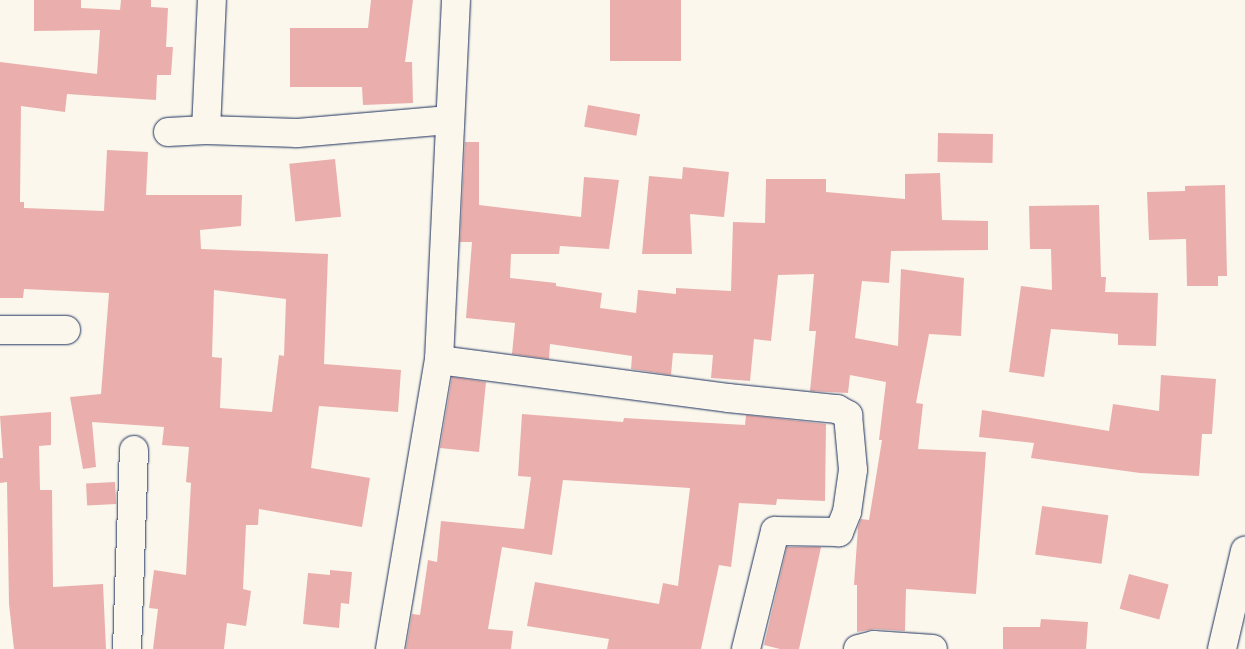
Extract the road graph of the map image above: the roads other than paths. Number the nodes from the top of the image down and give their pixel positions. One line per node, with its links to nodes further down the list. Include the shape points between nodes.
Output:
1 (212, 0): 4 (street)
2 (456, 0): 3 (street)
3 (449, 120): 4 (street, via 296,133); 8 (street)
4 (206, 130): 5 (street)
5 (168, 132)
6 (0, 330): 7 (street)
7 (66, 330)
8 (439, 360): 12 (street); 13 (street, via 837,409 848,415 853,470 847,512 839,532 775,531)
9 (134, 450): 11 (street)
10 (1245, 551): 16 (street)
11 (127, 649)
12 (390, 649)
13 (746, 649)
14 (858, 649): 15 (street, via 874,646)
15 (933, 649)
16 (1222, 649)

